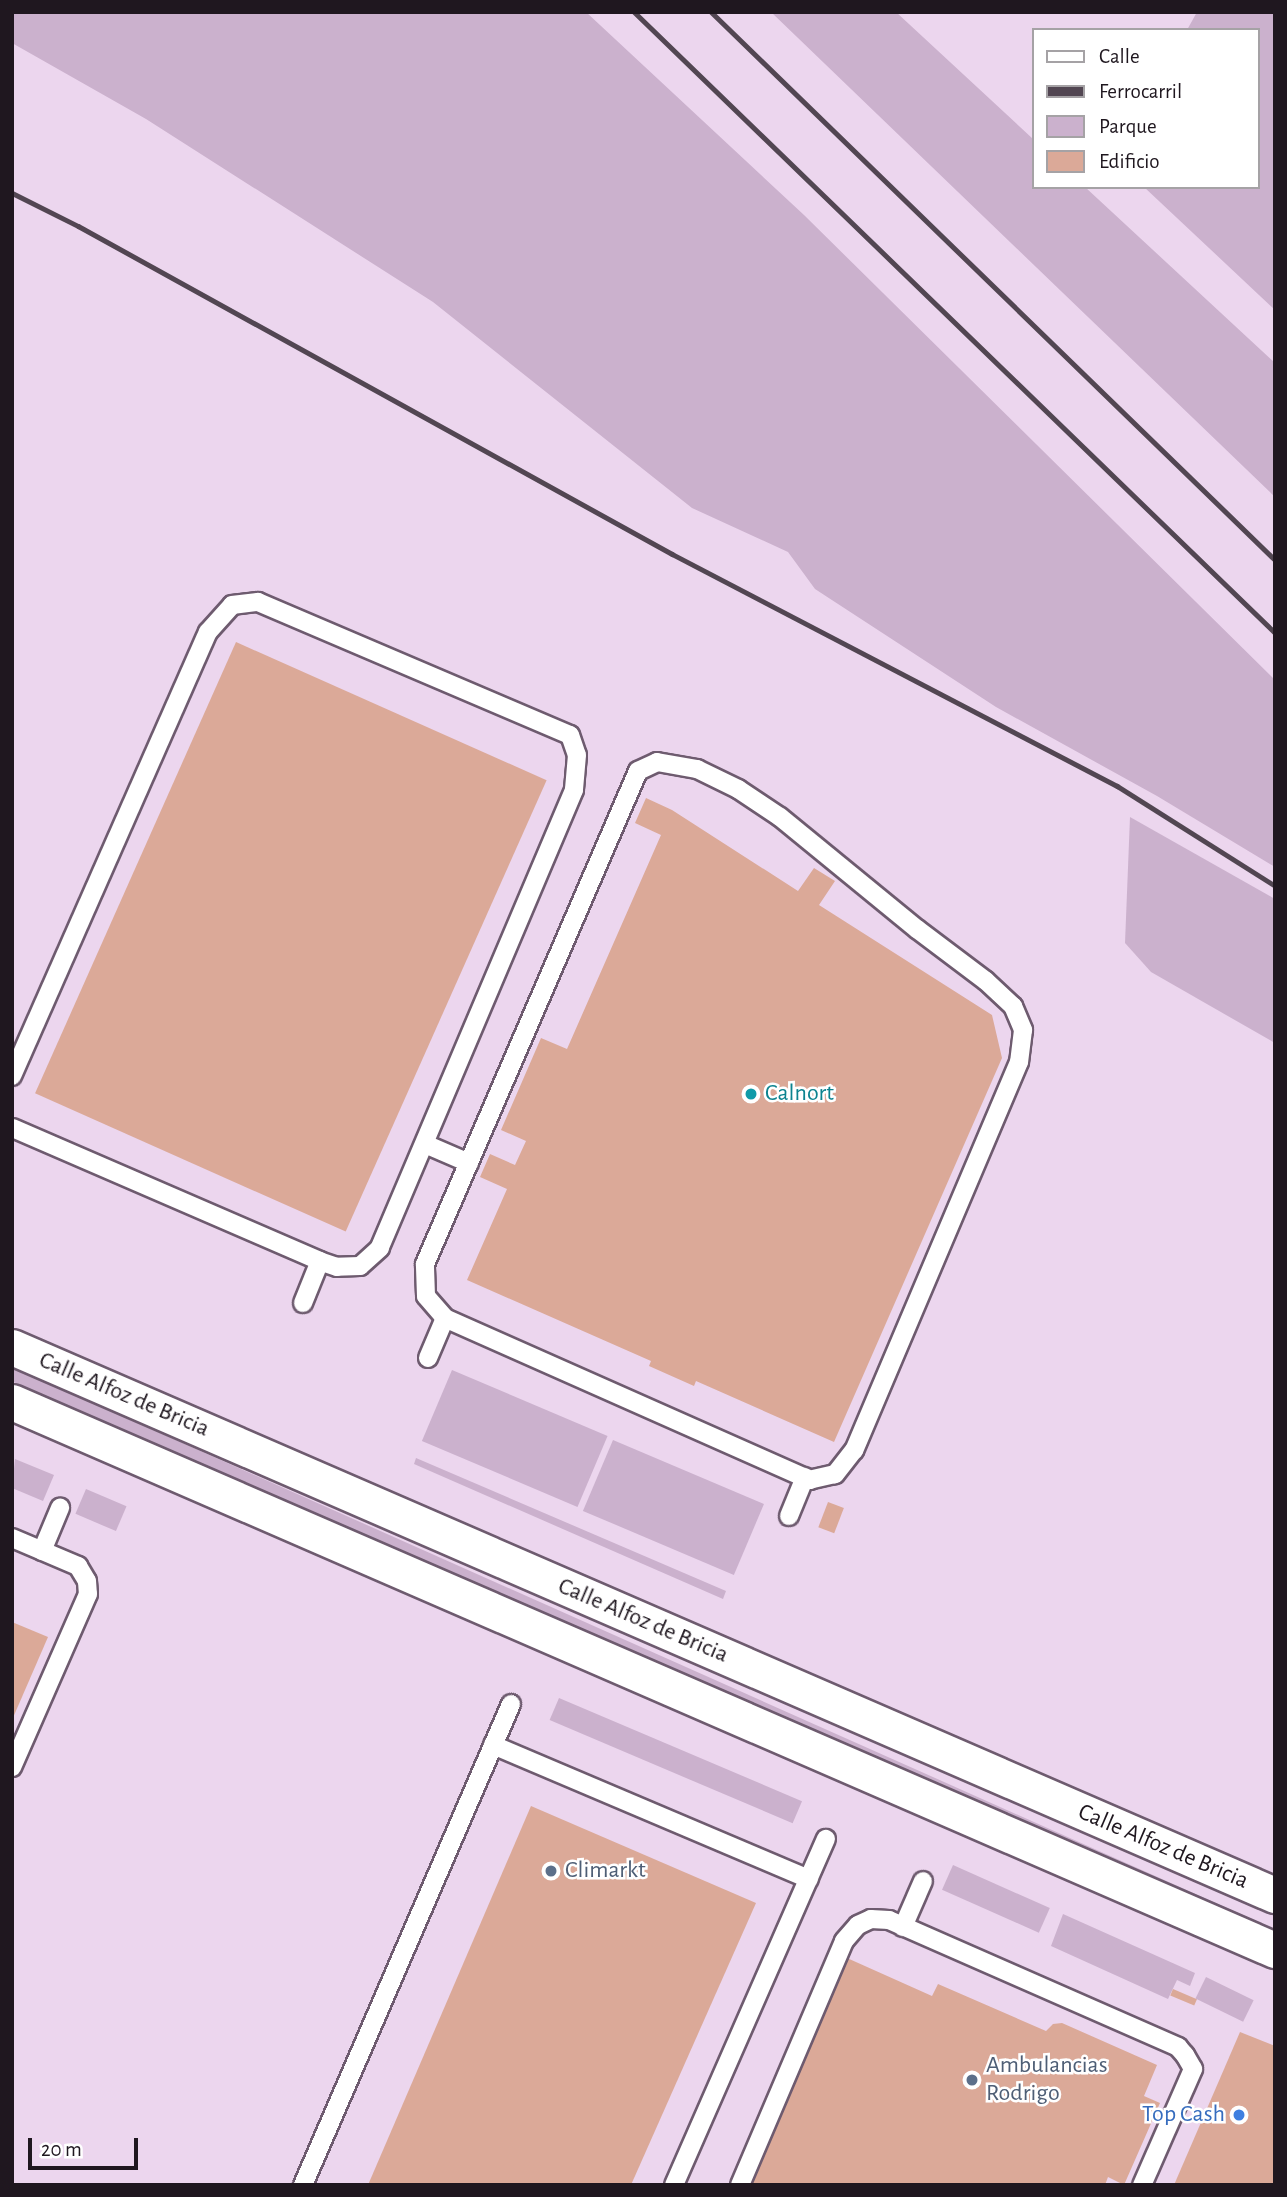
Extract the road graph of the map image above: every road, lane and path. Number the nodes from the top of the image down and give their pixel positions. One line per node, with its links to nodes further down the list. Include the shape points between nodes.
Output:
1 (12, 1076): 3 (lane, via 208,632 232,605 258,601 570,735 577,755 574,790)
2 (12, 1128): 5 (lane)
3 (425, 1144): 4 (lane); 5 (lane, via 380,1248 360,1266 337,1267)
4 (469, 1163): 7 (lane, via 425,1265 426,1296); 11 (lane, via 638,771 657,762 697,769 780,817 1013,1006 1023,1030 1019,1062 854,1450 835,1474)
5 (320, 1261): 6 (lane)
6 (303, 1303)
7 (444, 1318): 9 (lane); 11 (lane)
8 (12, 1347): 22 (street, Calle Alfoz de Bricia)
9 (428, 1358)
10 (12, 1402): 24 (street, Calle Alfoz de Bricia)
11 (805, 1477): 13 (lane)
12 (60, 1508): 15 (lane)
13 (789, 1516)
14 (12, 1538): 15 (lane)
15 (41, 1551): 18 (lane, via 78,1566 88,1594)
16 (511, 1704): 17 (lane)
17 (493, 1745): 20 (lane); 25 (lane)
18 (12, 1767)
19 (826, 1839): 20 (lane)
20 (809, 1879): 26 (lane)
21 (923, 1881): 23 (lane)
22 (1275, 1895)
23 (903, 1927): 27 (lane, via 871,1919 858,1925 844,1941); 28 (lane, via 1178,2047 1185,2054 1194,2070)
24 (1275, 1950)
25 (303, 2185)
26 (674, 2185)
27 (740, 2185)
28 (1142, 2185)

